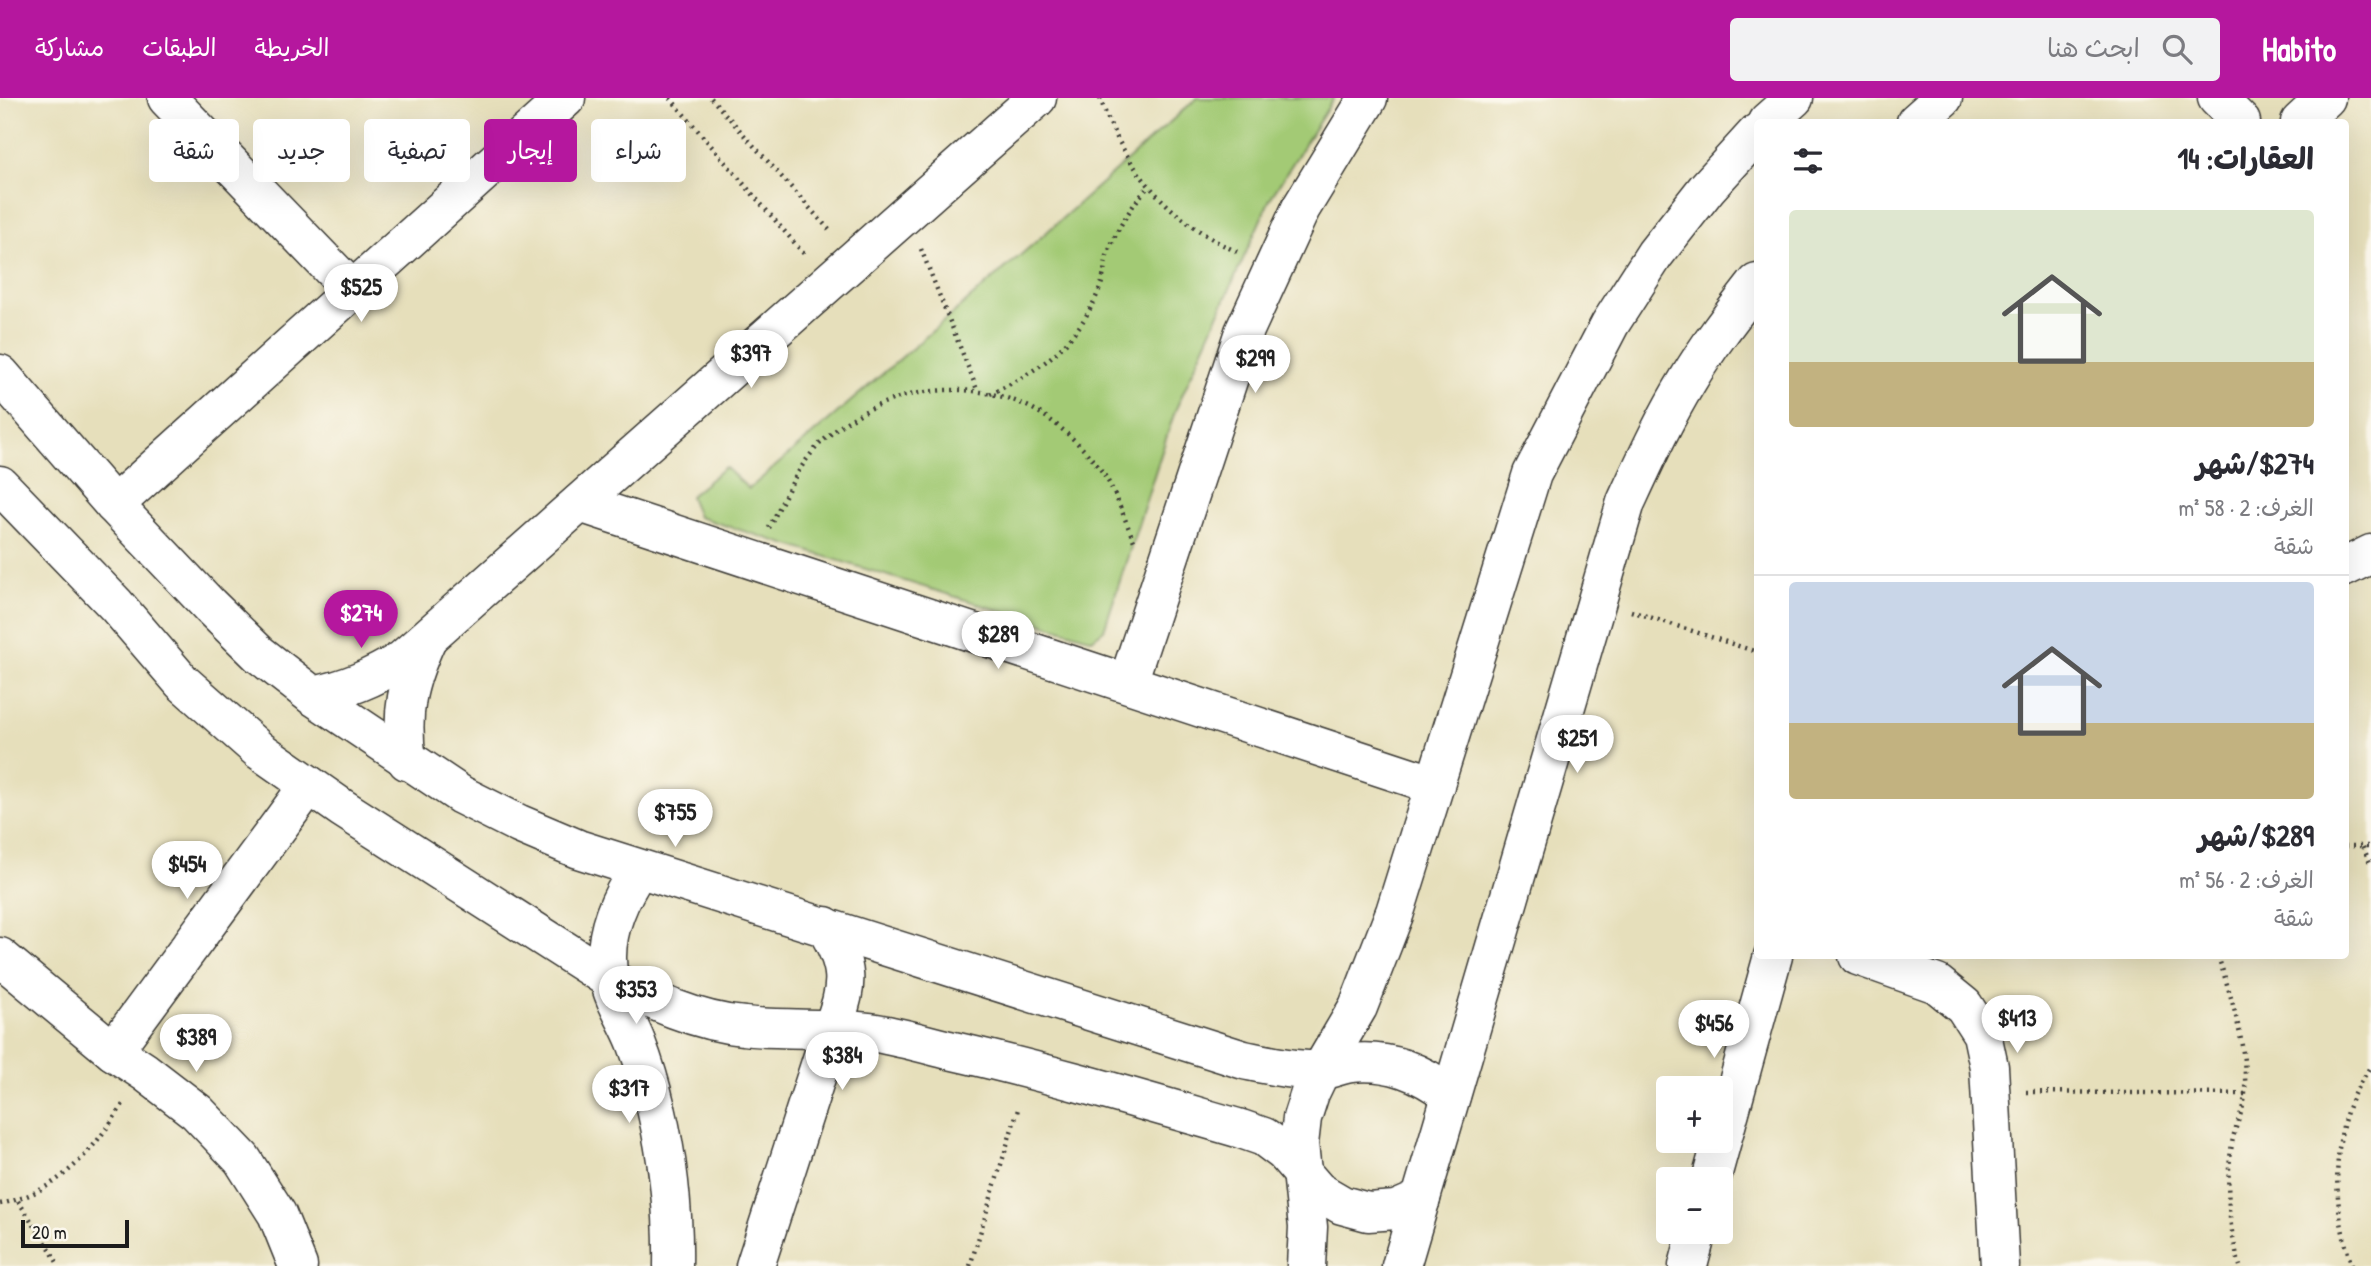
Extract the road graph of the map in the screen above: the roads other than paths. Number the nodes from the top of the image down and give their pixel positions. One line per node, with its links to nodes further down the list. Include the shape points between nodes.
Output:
1 (167, 98): 9 (street)
2 (566, 98): 16 (street)
3 (1037, 98): 19 (street)
4 (1368, 98): 24 (street, via 1301,208 1244,332)
5 (1794, 98): 10 (street)
6 (1943, 98): 11 (street)
7 (2217, 98): 12 (street)
8 (2326, 98): 13 (street)
9 (194, 112): 16 (street)
10 (1770, 119)
11 (1919, 119)
12 (2238, 119)
13 (2303, 119)
14 (1754, 136): 28 (street, via 1655,254 1610,324 1532,474)
15 (1754, 286): 38 (street, via 1688,380 1626,502)
16 (353, 291): 20 (street)
17 (0, 374): 20 (street)
18 (0, 485): 27 (street, via 116,605 182,682 259,750)
19 (580, 503): 23 (street); 24 (street)
20 (114, 505): 25 (street, via 259,654)
21 (2371, 554): 22 (street)
22 (2349, 565)
23 (427, 639): 25 (street, via 375,677); 26 (street, via 406,699 403,731)
24 (1128, 682): 28 (street)
25 (313, 696): 26 (street)
26 (407, 761): 29 (street, via 519,824)
27 (309, 785): 34 (street); 36 (street)
28 (1435, 785): 37 (street, via 1372,974)
29 (639, 869): 30 (street); 34 (street, via 622,893 611,921)
30 (825, 926): 35 (street, via 839,950 845,976 842,1003); 37 (street, via 1244,1060)
31 (0, 957): 36 (street)
32 (1772, 959): 39 (street)
33 (1866, 959): 49 (street, via 1937,984 1964,1006 1982,1034 1989,1067)
34 (609, 979): 35 (street, via 695,1016 740,1026); 44 (street, via 636,1042 656,1107 668,1174)
35 (832, 1028): 40 (street, via 877,1033 1030,1068 1264,1137); 45 (street)
36 (113, 1051): 43 (street, via 197,1112 242,1159 277,1214)
37 (1321, 1070): 38 (street, via 1376,1062 1404,1067); 40 (street, via 1302,1118)
38 (1451, 1096): 41 (street)
39 (1716, 1167)
40 (1301, 1170): 41 (street, via 1318,1191 1342,1205 1368,1212 1396,1210); 46 (street, via 1308,1227)
41 (1421, 1199): 47 (street)
42 (1694, 1244): 48 (street)
43 (298, 1266)
44 (673, 1266)
45 (755, 1266)
46 (1306, 1266)
47 (1401, 1266)
48 (1688, 1266)
49 (2000, 1266)

